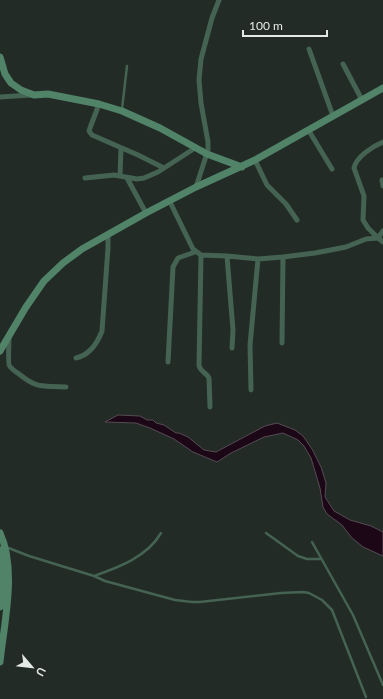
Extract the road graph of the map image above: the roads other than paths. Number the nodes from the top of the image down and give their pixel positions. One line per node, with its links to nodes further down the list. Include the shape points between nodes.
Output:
1 (219, 0): 18 (street, via 201,59 199,80 208,142)
2 (309, 49): 13 (street)
3 (0, 57): 6 (main road)
4 (343, 64): 10 (street)
5 (127, 66): 12 (lane)
6 (2, 74): 8 (main road, via 21,90)
7 (383, 88): 10 (main road)
8 (34, 95): 9 (street); 11 (main road, via 48,94)
9 (0, 97)
10 (362, 100): 13 (main road)
11 (99, 104): 12 (main road); 16 (street, via 90,134)
12 (122, 111): 17 (main road, via 160,128)
13 (333, 116): 14 (main road)
14 (309, 131): 19 (main road); 22 (street)
15 (383, 142): 32 (street, via 356,162 354,168 364,196 363,220)
16 (121, 148): 21 (street); 23 (street)
17 (195, 148): 18 (main road); 21 (street)
18 (207, 154): 20 (main road); 26 (street)
19 (255, 160): 20 (main road); 29 (street, via 267,185 286,204)
20 (242, 167): 26 (main road)
21 (164, 168): 25 (street, via 152,176)
22 (332, 169)
23 (120, 176): 24 (street); 25 (street)
24 (85, 178)
25 (127, 178): 28 (street)
26 (196, 188): 27 (main road)
27 (170, 202): 28 (main road); 34 (street)
28 (146, 213): 31 (main road)
29 (297, 220)
30 (383, 231): 32 (street)
31 (108, 235): 39 (main road, via 82,249 52,274 35,294); 43 (street, via 102,331 88,353)
32 (378, 238): 33 (street); 37 (street, via 366,239 346,247)
33 (383, 242)
34 (195, 252): 35 (street); 44 (street, via 178,258 173,267)
35 (201, 255): 36 (street); 47 (street, via 199,365 200,370 209,378)
36 (227, 256): 38 (street); 41 (street)
37 (282, 257): 38 (street); 40 (street)
38 (258, 259): 46 (street, via 250,345)
39 (9, 337): 42 (main road); 45 (street, via 11,368 36,386)
40 (282, 343)
41 (232, 348)
42 (0, 351)
43 (76, 358)
44 (168, 362)
45 (66, 387)
46 (251, 390)
47 (210, 407)
48 (0, 533): 52 (main road)
49 (161, 533): 54 (lane, via 157,541 144,553)
50 (266, 534): 53 (lane, via 298,556)
51 (312, 542): 53 (lane)
52 (2, 548): 54 (lane); 55 (main road); 56 (main road, via 8,580)
53 (322, 559): 57 (lane, via 353,615)
54 (94, 576): 58 (lane, via 185,602 281,593 309,593 322,600 332,610)
55 (0, 607)
56 (0, 662)
57 (383, 684)
58 (366, 697)

